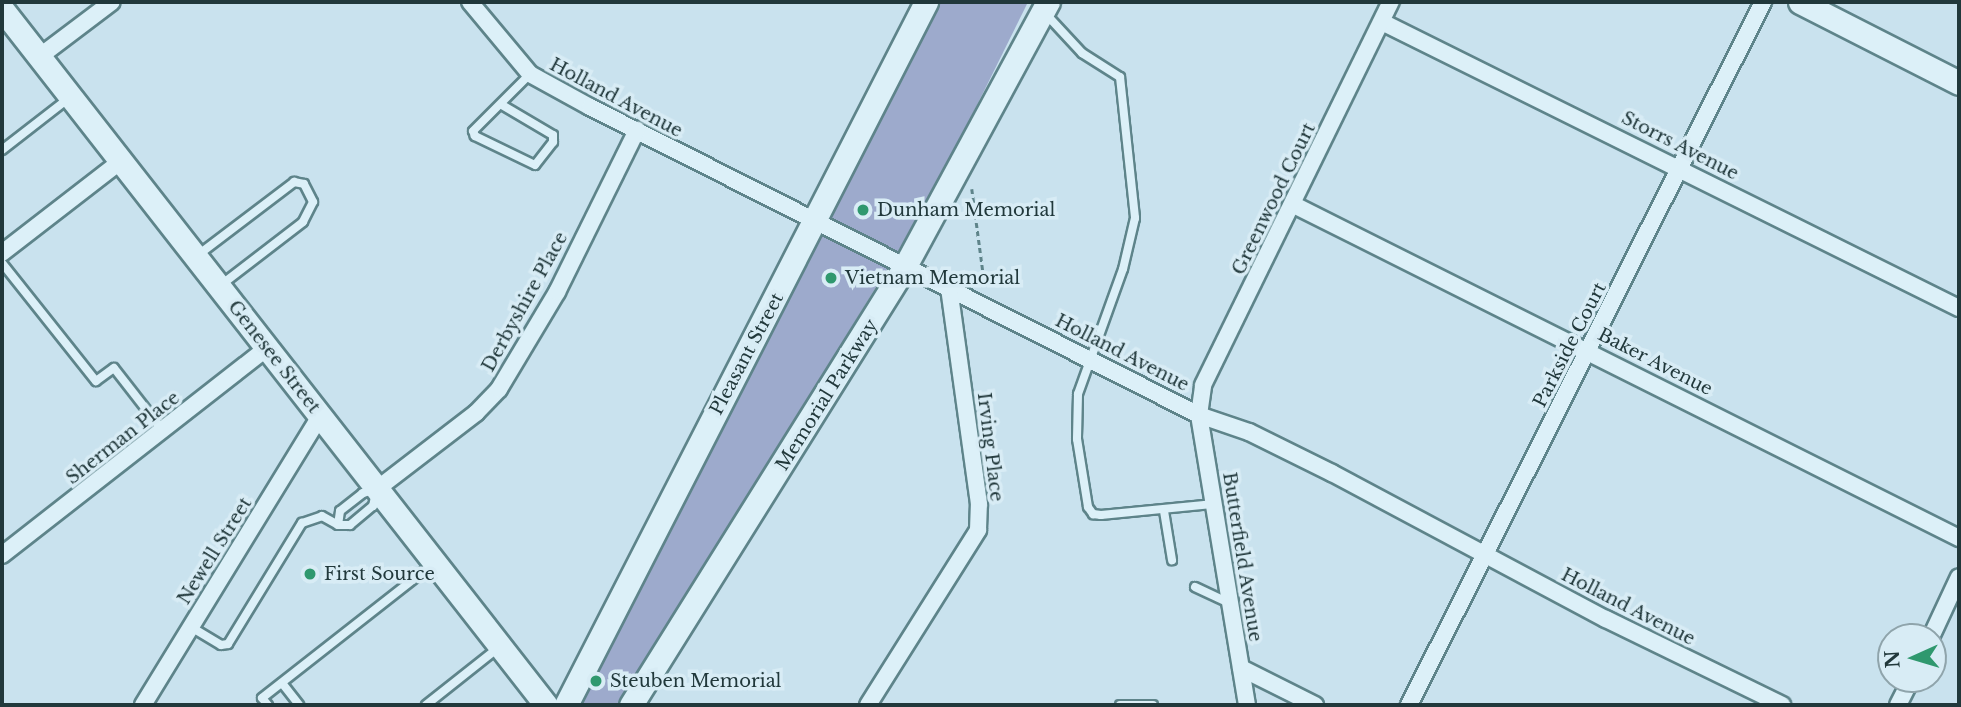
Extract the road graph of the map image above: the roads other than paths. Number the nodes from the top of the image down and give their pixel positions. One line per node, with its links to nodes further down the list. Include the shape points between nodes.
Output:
1 (112, 2): 10 (street)
2 (470, 2): 11 (street, Holland Avenue)
3 (1391, 2): 9 (street, Greenwood Court)
4 (1763, 2): 18 (street, Parkside Court)
5 (1801, 2): 12 (street)
6 (922, 5): 20 (street, Pleasant Street)
7 (1046, 7): 24 (street, Memorial Parkway); 30 (lane, via 1082,53 1120,77 1135,218)
8 (2, 9): 10 (street, Genesee Street)
9 (1382, 22): 18 (street, Storrs Avenue); 19 (street, Greenwood Court)
10 (39, 57): 13 (street, Genesee Street)
11 (530, 74): 14 (lane); 15 (street, Holland Avenue)
12 (1959, 83)
13 (71, 97): 16 (lane); 17 (street, Genesee Street)
14 (502, 105): 14 (lane, via 477,125 475,136 535,165 553,142 553,135)
15 (637, 130): 20 (street, Holland Avenue); 34 (street, Derbyshire Place, via 557,292 499,388 476,413)
16 (2, 149)
17 (121, 161): 21 (street); 22 (street, Genesee Street)
18 (1679, 168): 27 (street, Storrs Avenue); 29 (street, Parkside Court)
19 (1294, 205): 29 (street, Baker Avenue); 31 (street, Greenwood Court, via 1203,385)
20 (814, 222): 24 (street, Holland Avenue); 56 (street, Pleasant Street)
21 (2, 253)
22 (195, 257): 25 (street, Genesee Street); 25 (lane, via 294,183 304,184 313,202 303,222)
23 (2, 262): 33 (lane, via 96,381 114,368)
24 (904, 268): 26 (street, Holland Avenue); 57 (street, Memorial Parkway)
25 (219, 287): 28 (street, Genesee Street)
26 (949, 289): 30 (street, Holland Avenue); 58 (street, Irving Place, via 977,491 978,530)
27 (1959, 308)
28 (267, 348): 32 (street, Genesee Street); 33 (street, Sherman Place)
29 (1589, 351): 38 (street, Baker Avenue); 40 (street, Parkside Court)
30 (1092, 359): 31 (street, Holland Avenue); 36 (lane, via 1076,407 1088,507 1101,515)
31 (1199, 415): 35 (street, Butterfield Avenue); 40 (street, Holland Avenue, via 1284,449)
32 (320, 416): 34 (street, Genesee Street); 47 (street, Newell Street)
33 (163, 431): 39 (street, Sherman Place)
34 (377, 489): 37 (lane, via 363,493 340,511); 37 (lane, via 373,506 350,525); 42 (street, Genesee Street)
35 (1214, 504): 36 (lane); 45 (street, Butterfield Avenue)
36 (1164, 511): 41 (lane)
37 (338, 525): 47 (lane, via 322,516 302,523 228,643 221,645)
38 (1959, 537)
39 (2, 555)
40 (1484, 555): 63 (street, Parkside Court); 64 (street, Holland Avenue)
41 (1172, 560)
42 (434, 562): 48 (street, Genesee Street); 50 (lane)
43 (1959, 577): 46 (street)
44 (1195, 587): 45 (lane)
45 (1230, 603): 49 (street, Butterfield Avenue)
46 (1938, 623)
47 (191, 627): 51 (street, Newell Street)
48 (500, 646): 54 (lane); 55 (street, Genesee Street)
49 (1241, 668): 61 (street, Butterfield Avenue); 62 (street)
50 (282, 682): 52 (lane, via 262,698); 53 (lane)
51 (143, 705)
52 (268, 705)
53 (299, 705)
54 (426, 705)
55 (547, 705)
56 (566, 705)
57 (631, 705)
58 (868, 705)
59 (1120, 705): 60 (lane)
60 (1153, 705)
61 (1247, 705)
62 (1315, 705)
63 (1409, 705)
64 (1782, 705)

